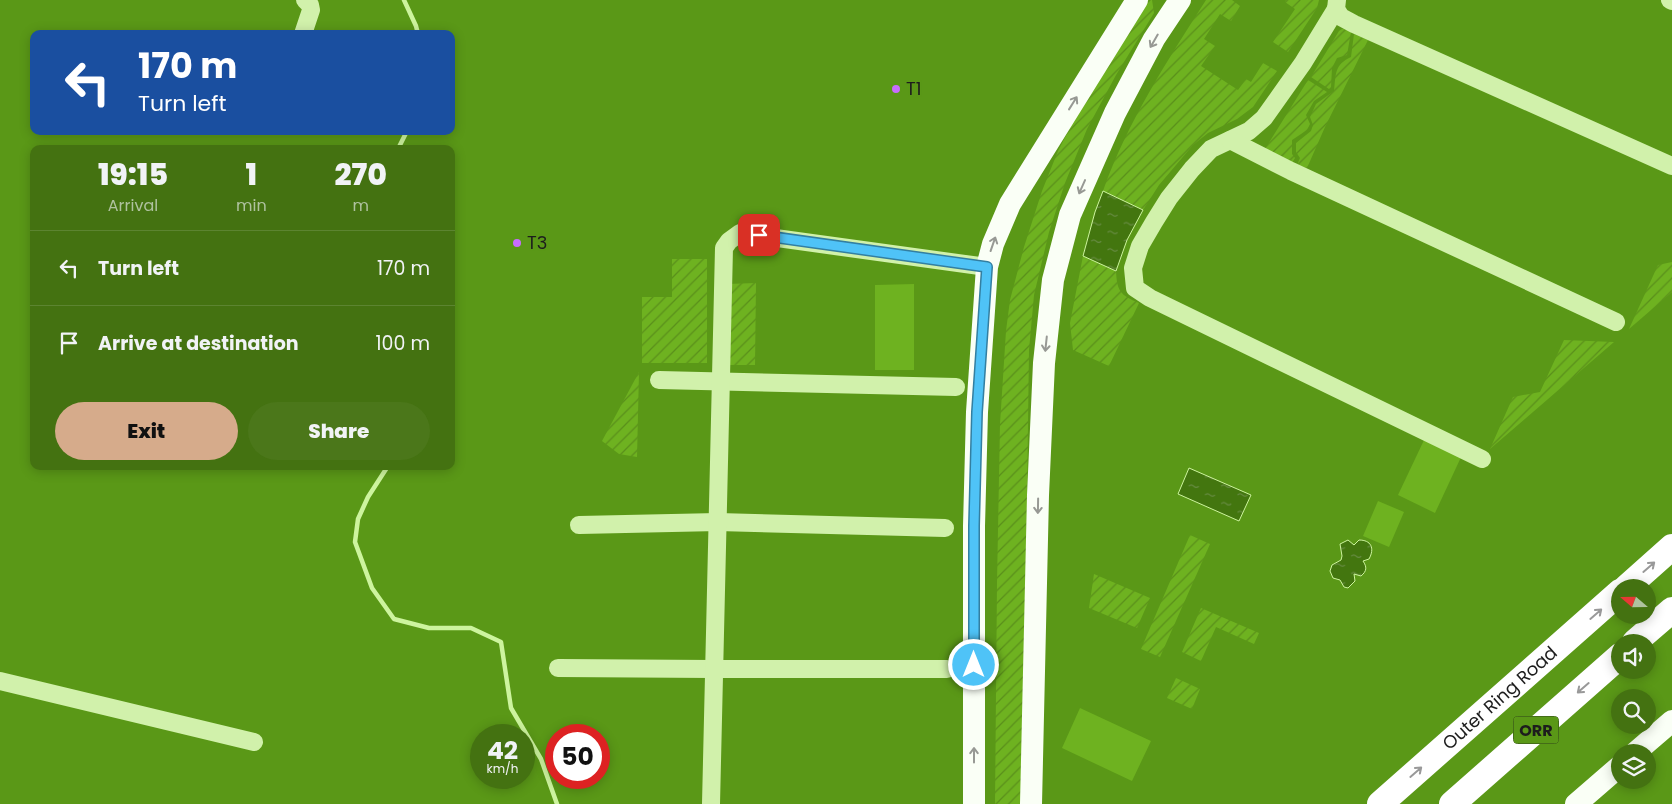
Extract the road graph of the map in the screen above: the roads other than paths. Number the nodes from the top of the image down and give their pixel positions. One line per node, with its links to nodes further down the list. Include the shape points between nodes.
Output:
1 (305, 0): 5 (street, via 312,10)
2 (1138, 0): 8 (main road, one-way to 2, via 992,244 1010,204)
3 (1180, 0): 33 (main road, one-way to 33, via 1154,39 1115,112 1070,215 1053,280 1044,363 1038,495)
4 (1336, 4): 6 (street, via 1303,63 1264,118 1249,131); 7 (street, via 1342,17 1354,24)
5 (304, 30)
6 (1230, 140): 9 (street); 13 (street, via 1211,150 1169,198 1140,246 1133,268 1135,288)
7 (1672, 166)
8 (987, 267): 11 (street, via 740,232 724,248); 32 (main road, one-way to 8, via 974,526 977,412)
9 (1616, 322)
10 (659, 380): 11 (street)
11 (720, 381): 12 (street); 14 (street)
12 (956, 387)
13 (1482, 459)
14 (718, 522): 15 (street); 16 (street); 25 (street)
15 (579, 525)
16 (945, 528)
17 (1672, 547): 18 (highway, one-way to 17)
18 (1636, 579)
19 (1611, 600): 34 (highway, Outer Ring Road / ORR, one-way to 19)
20 (1672, 610): 21 (highway)
21 (1644, 634)
22 (1611, 664): 35 (highway, ORR, one-way to 35)
23 (558, 668): 25 (street)
24 (947, 669): 25 (street)
25 (713, 670): 31 (street)
26 (0, 681): 28 (street)
27 (1672, 721): 29 (main road)
28 (254, 742)
29 (1645, 744)
30 (1611, 774): 36 (main road)
31 (711, 804)
32 (974, 804)
33 (1031, 804)
34 (1380, 804)
35 (1452, 804)
36 (1576, 804)

